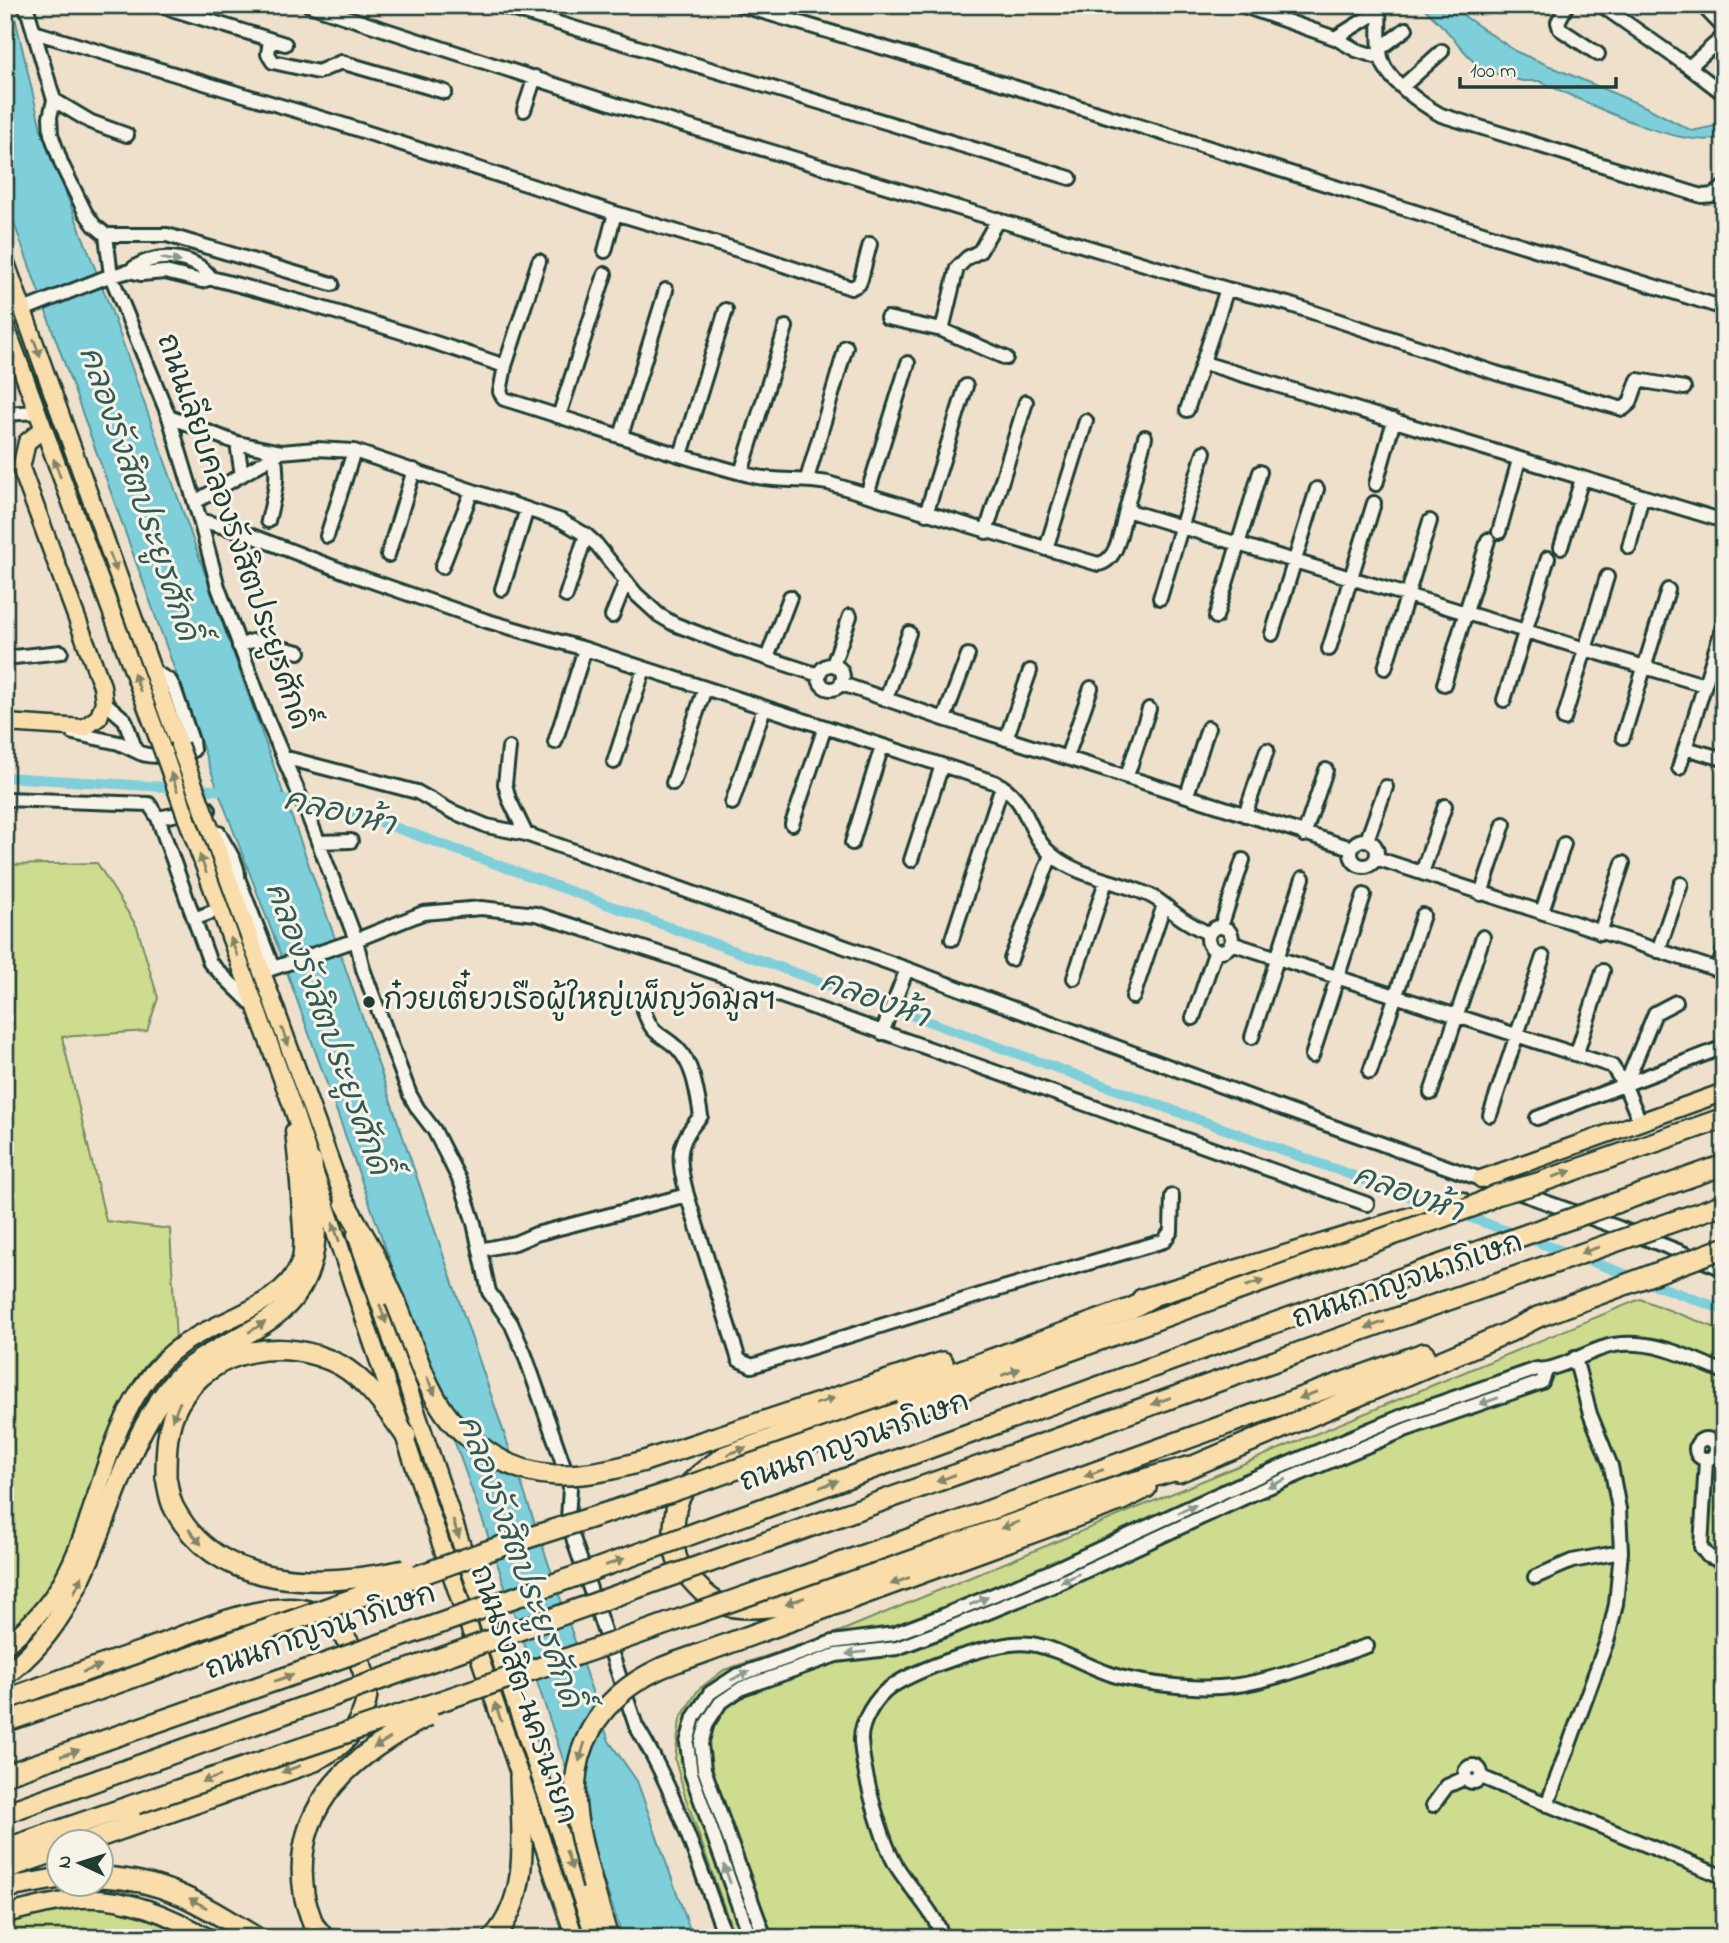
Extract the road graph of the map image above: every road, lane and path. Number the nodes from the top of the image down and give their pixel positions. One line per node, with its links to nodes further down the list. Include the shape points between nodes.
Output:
1 (24, 5): 12 (street)
2 (158, 5): 15 (street)
3 (309, 5): 21 (street)
4 (498, 5): 28 (street)
5 (740, 5): 43 (street)
6 (1241, 5): 14 (street)
7 (1567, 5): 19 (street, via 1558,22 1560,29)
8 (1601, 5): 20 (street)
9 (1702, 5): 10 (street)
10 (1724, 27)
11 (1406, 29): 18 (street)
12 (34, 32): 25 (street); 30 (street)
13 (1724, 36): 20 (street)
14 (1335, 38): 18 (street, via 1356,50); 18 (street, via 1379,12)
15 (270, 40): 16 (street); 23 (street, via 272,62 318,72 341,62)
16 (285, 44)
17 (1442, 51): 22 (street)
18 (1381, 53): 22 (street)
19 (1598, 54)
20 (1689, 66): 24 (street)
21 (535, 77): 26 (street); 31 (street)
22 (1402, 87): 29 (street, via 1428,108 1454,119 1702,196 1714,195)
23 (444, 92)
24 (1724, 94)
25 (54, 100): 27 (street); 32 (street, via 51,134 62,165 85,212)
26 (524, 110)
27 (127, 135)
28 (1070, 178)
29 (1724, 187)
30 (615, 213): 33 (street, via 851,288 859,284); 34 (street)
31 (998, 219): 40 (street); 48 (street, via 980,251 957,268)
32 (106, 234): 38 (street, ถนนเลียบคลองรังสิตประยูรศักดิ์); 39 (street, via 167,235)
33 (870, 244)
34 (605, 251)
35 (5, 260): 42 (main road, ถนนรังสิต-นครนายก)
36 (539, 261): 53 (street)
37 (605, 274): 60 (street)
38 (108, 277): 42 (street); 53 (street, via 164,257 204,269 211,278 412,334); 61 (street, ถนนเลียบคลองรังสิตประยูรศักดิ์)
39 (332, 284)
40 (1227, 289): 52 (street); 55 (street, via 1623,409 1638,380)
41 (666, 290): 65 (street)
42 (28, 307): 137 (main road, ถนนรังสิต-นครนายก, one-way to 137)
43 (1724, 308)
44 (726, 310): 71 (street)
45 (887, 318): 48 (street)
46 (5, 324): 58 (main road, ถนนรังสิต-นครนายก)
47 (786, 327): 75 (street)
48 (942, 330): 50 (street)
49 (846, 347): 77 (street)
50 (1006, 358)
51 (908, 363): 82 (street)
52 (1204, 363): 57 (street); 62 (street)
53 (505, 366): 60 (street, via 500,392 504,399)
54 (967, 386): 88 (street)
55 (1684, 388)
56 (1026, 402): 94 (street)
57 (1187, 410)
58 (37, 412): 59 (street); 64 (main road, ถนนรังสิต-นครนายก)
59 (5, 414)
60 (559, 416): 65 (street)
61 (169, 417): 67 (street); 84 (street, ถนนเลียบคลองรังสิตประยูรศักดิ์)
62 (1394, 420): 72 (street); 79 (street)
63 (1086, 421): 102 (street)
64 (43, 429): 147 (main road, via 27,442 21,468 102,687); 203 (main road, ถนนรังสิต-นครนายก, one-way to 64, bridge)
65 (621, 436): 71 (street)
66 (1145, 437): 87 (street)
67 (237, 443): 70 (street); 76 (street)
68 (354, 451): 70 (street); 73 (street); 97 (street)
69 (1204, 452): 93 (street)
70 (278, 454): 76 (street); 90 (street)
71 (681, 454): 75 (street)
72 (1519, 460): 78 (street); 95 (street)
73 (414, 470): 81 (street); 103 (street)
74 (1260, 472): 99 (street)
75 (741, 473): 77 (street)
76 (242, 475): 84 (street)
77 (807, 479): 82 (street)
78 (1582, 480): 83 (street); 100 (street)
79 (1376, 484)
80 (1317, 489): 105 (street)
81 (472, 491): 86 (street); 106 (street)
82 (867, 495): 88 (street)
83 (1642, 496): 92 (street); 101 (street)
84 (195, 502): 89 (street, ถนนเลียบคลองรังสิตประยูรศักดิ์)
85 (1374, 503): 107 (street)
86 (527, 509): 96 (street); 110 (street)
87 (1126, 510): 93 (street); 102 (street, via 1113,553 1103,564)
88 (926, 514): 94 (street)
89 (201, 520): 124 (street, ถนนเลียบคลองรังสิตประยูรศักดิ์); 125 (street, via 487,621)
90 (268, 520)
91 (1430, 521): 112 (street)
92 (1724, 521)
93 (1182, 526): 99 (street); 115 (street)
94 (986, 532): 102 (street)
95 (1499, 532)
96 (586, 535): 109 (street); 113 (street)
97 (327, 536)
98 (1488, 540): 116 (street)
99 (1238, 543): 105 (street); 119 (street)
100 (1562, 547)
101 (1629, 547)
102 (1046, 549)
103 (388, 555)
104 (1548, 558): 121 (street)
105 (1295, 560): 107 (street); 123 (street)
106 (442, 567)
107 (1352, 577): 112 (street); 126 (street)
108 (1607, 577): 127 (street)
109 (626, 581): 118 (street); 132 (street, via 646,605 674,624)
110 (502, 589)
111 (1668, 590): 134 (street)
112 (1408, 594): 116 (street); 135 (street)
113 (566, 596)
114 (790, 597): 132 (street)
115 (1160, 598)
116 (1465, 612): 121 (street); 141 (street)
117 (850, 616): 133 (street)
118 (612, 617)
119 (1216, 617)
120 (1724, 623): 142 (street)
121 (1526, 631): 127 (street); 146 (street)
122 (909, 633): 145 (street)
123 (1272, 634)
124 (239, 646): 129 (street, via 251,642); 164 (street, ถนนเลียบคลองรังสิตประยูรศักดิ์)
125 (585, 649): 136 (street); 158 (street)
126 (1329, 649)
127 (1584, 649): 134 (street); 151 (street)
128 (61, 652): 131 (street)
129 (299, 652)
130 (968, 655): 150 (street)
131 (5, 658)
132 (767, 658): 139 (street)
133 (833, 665): 139 (street, via 825,666); 140 (street, via 842,671)
134 (1644, 667): 142 (street); 156 (street)
135 (1385, 668)
136 (644, 669): 143 (street); 167 (street)
137 (151, 670): 163 (street, via 170,681 192,750 147,756); 220 (main road, ถนนรังสิต-นครนายก, bridge, via 206,817)
138 (1030, 671): 157 (street)
139 (819, 675): 140 (street, via 826,688)
140 (842, 684): 145 (street)
141 (1444, 684)
142 (1704, 685): 161 (street)
143 (705, 688): 148 (street); 172 (street)
144 (1091, 688): 165 (street)
145 (886, 699): 150 (street)
146 (1504, 700)
147 (103, 701): 153 (main road, via 99,717 84,728); 163 (street, via 125,720)
148 (764, 708): 154 (street); 177 (street)
149 (1149, 709): 171 (street)
150 (944, 719): 157 (street)
151 (1563, 719)
152 (5, 723): 153 (main road)
153 (58, 726): 163 (street)
154 (825, 727): 159 (street); 181 (street)
155 (1208, 728): 175 (street)
156 (1623, 737)
157 (1006, 738): 165 (street)
158 (555, 742)
159 (882, 746): 168 (street); 188 (street)
160 (509, 748): 183 (street, via 505,784)
161 (1685, 748): 166 (street); 169 (street)
162 (1266, 750): 179 (street)
163 (136, 751)
164 (283, 757): 183 (street, via 417,792 487,826); 187 (street, ถนนเลียบคลองรังสิตประยูรศักดิ์)
165 (1067, 757): 171 (street)
166 (1724, 759)
167 (614, 762)
168 (942, 765): 173 (street); 193 (street)
169 (1679, 768)
170 (1326, 770): 184 (street)
171 (1127, 776): 175 (street)
172 (673, 783)
173 (1002, 786): 191 (street, via 1020,802); 211 (street)
174 (1386, 787): 185 (street)
175 (1187, 795): 179 (street)
176 (5, 799): 180 (street, via 139,802 149,804)
177 (732, 803)
178 (1445, 806): 196 (street)
179 (1245, 815): 184 (street)
180 (158, 818): 206 (street); 220 (street, via 208,808 237,864)
181 (792, 824)
182 (1504, 824): 200 (street)
183 (526, 834): 223 (street)
184 (1304, 835): 190 (street)
185 (1367, 840): 190 (street, via 1357,841); 192 (street, via 1375,846)
186 (351, 841): 187 (street)
187 (318, 842): 212 (street, ถนนเลียบคลองรังสิตประยูรศักดิ์)
188 (852, 843)
189 (1564, 844): 204 (street)
190 (1351, 848): 192 (street, via 1358,865 1367,866)
191 (1051, 855): 198 (street); 219 (street)
192 (1376, 858): 196 (street)
193 (911, 860)
194 (1243, 860): 207 (street)
195 (1623, 863): 208 (street)
196 (1422, 873): 200 (street)
197 (1303, 878): 218 (street)
198 (1106, 881): 202 (street, via 1147,894); 225 (street)
199 (1681, 884): 216 (street)
200 (1481, 894): 204 (street)
201 (1364, 895): 224 (street)
202 (1164, 905): 209 (street); 227 (street)
203 (220, 909): 206 (street); 229 (main road, ถนนรังสิต-นครนายก, one-way to 203)
204 (1542, 912): 208 (street)
205 (1423, 915): 226 (street)
206 (194, 919): 229 (street, via 210,963)
207 (1221, 927): 209 (street); 213 (street, via 1230,933)
208 (1600, 933): 216 (street)
209 (1209, 934): 214 (street, via 1209,944)
210 (1483, 937): 231 (street)
211 (952, 939)
212 (351, 941): 220 (street); 233 (street, via 422,913 508,909 630,943); 258 (street, ถนนเลียบคลองรังสิตประยูรศักดิ์, via 410,1094 461,1183)
213 (1231, 943): 214 (street, via 1225,950); 218 (street)
214 (1216, 950): 232 (street)
215 (1724, 950): 222 (street)
216 (1658, 951): 222 (street)
217 (1543, 957): 234 (street)
218 (1278, 958): 224 (street); 235 (street)
219 (1011, 959)
220 (271, 969): 254 (main road, ถนนรังสิต-นครนายก, one-way to 254)
221 (1603, 971): 237 (street)
222 (1721, 971)
223 (905, 972): 233 (street); 250 (street)
224 (1337, 977): 226 (street); 238 (street)
225 (1074, 978)
226 (1396, 996): 231 (street); 239 (street)
227 (1133, 997)
228 (1676, 1002): 240 (street, via 1655,1013)
229 (256, 1008): 243 (main road, ถนนรังสิต-นครนายก)
230 (644, 1011): 251 (street, via 652,1030 675,1046 695,1080 701,1115 683,1139 680,1152)
231 (1458, 1015): 234 (street); 242 (street)
232 (1193, 1018)
233 (884, 1029): 255 (street)
234 (1517, 1034): 237 (street); 244 (street)
235 (1252, 1037)
236 (1724, 1048): 240 (street)
237 (1577, 1054): 240 (street, via 1612,1066)
238 (1312, 1056)
239 (1370, 1072)
240 (1625, 1086): 245 (street); 247 (street)
241 (1724, 1092): 247 (main road)
242 (1432, 1093)
243 (291, 1103): 248 (main road, ถนนรังสิต-นครนายก); 277 (main road, via 300,1196 300,1259 289,1280 275,1294 172,1352 152,1374 114,1438 61,1583 26,1629)
244 (1490, 1115)
245 (1536, 1118)
246 (1724, 1118): 252 (highway, one-way to 246, bridge)
247 (1640, 1122): 250 (main road)
248 (312, 1163): 265 (main road, ถนนรังสิต-นครนายก, one-way to 248); 279 (highway, one-way to 248, via 51,1631 74,1594 135,1444 174,1382 204,1357 278,1313 300,1288 316,1238)
249 (1724, 1166): 283 (highway, ถนนกาญจนาภิเษก, one-way to 249, bridge)
250 (1481, 1179): 259 (street)
251 (687, 1195): 253 (street, via 739,1360 752,1366 1156,1245 1170,1236); 258 (street)
252 (1496, 1195): 260 (highway, via 1291,1252); 271 (highway, one-way to 252, bridge, via 901,1412)
253 (1172, 1196)
254 (345, 1203): 260 (highway, one-way to 260, bridge, via 372,1250 445,1413 499,1460 541,1474 569,1477 644,1461); 296 (main road, ถนนรังสิต-นครนายก, one-way to 296)
255 (1367, 1204)
256 (1724, 1204): 287 (highway, ถนนกาญจนาภิเษก, one-way to 287, bridge)
257 (1724, 1248): 264 (highway, bridge)
258 (480, 1250): 305 (street, ถนนเลียบคลองรังสิตประยูรศักดิ์, via 489,1292 511,1323 565,1469 573,1542 636,1726 666,1781)
259 (1724, 1269)
260 (1152, 1297): 268 (highway, one-way to 260, via 1120,1486 780,1606 719,1604 695,1584 677,1559 674,1528 680,1497 698,1475 725,1455)
261 (1575, 1358): 262 (street); 263 (street, via 1613,1345 1656,1346); 272 (street, via 1611,1466)
262 (1546, 1371): 269 (street, one-way to 262, via 1402,1416 1537,1369); 270 (street, one-way to 270, via 1542,1382 1407,1429)
263 (1724, 1372)
264 (1375, 1379): 268 (highway); 280 (highway, one-way to 280, bridge)
265 (406, 1436): 271 (highway, one-way to 271, bridge, via 374,1394 341,1366 291,1349 245,1353 201,1375 179,1403 170,1426 166,1477 173,1506 201,1545 238,1567 284,1578 334,1581 373,1577); 284 (main road, ถนนรังสิต-นครนายก, one-way to 265)
266 (1720, 1450): 267 (street); 267 (street, via 1706,1438 1698,1441 1698,1457)
267 (1706, 1460): 273 (street, via 1701,1547 1708,1556)
268 (1191, 1466): 304 (highway, one-way to 304, bridge, via 1122,1500 705,1652 633,1683 599,1714 587,1734 575,1787 583,1849)
269 (1157, 1522): 270 (street); 275 (street, one-way to 269)
270 (1163, 1535): 276 (street, one-way to 276)
271 (484, 1552): 282 (highway, bridge)
272 (1621, 1552): 274 (street, via 1572,1561); 286 (street, via 1608,1638)
273 (1724, 1562)
274 (1535, 1577)
275 (942, 1616): 276 (street); 306 (street, one-way to 275, via 691,1773 687,1743 695,1717 710,1693 736,1676 833,1642 894,1634)
276 (947, 1629): 307 (street, one-way to 307, via 897,1648 836,1655 742,1688 720,1703 707,1723 701,1744 704,1769)
277 (5, 1646)
278 (1367, 1646): 308 (street, via 1257,1682 1219,1687 1119,1676 1030,1643 952,1658 890,1687 869,1712 861,1737 865,1774 896,1865)
279 (5, 1675)
280 (509, 1680): 289 (highway, one-way to 289, bridge); 298 (highway, one-way to 298, bridge, via 425,1717 375,1746 326,1793 304,1840 302,1868 304,1895)
281 (5, 1700): 288 (highway, one-way to 288, via 243,1616 289,1607 327,1620 344,1636 363,1665 367,1687 361,1718 342,1744 315,1761)
282 (5, 1723)
283 (5, 1776)
284 (520, 1777): 301 (highway, via 522,1868 515,1904); 302 (main road, ถนนรังสิต-นครนายก)
285 (1433, 1805): 286 (street, via 1451,1782 1465,1777 1470,1766 1476,1766 1481,1777)
286 (1547, 1805): 292 (street)
287 (5, 1813)
288 (116, 1831)
289 (5, 1849)
290 (46, 1855): 291 (highway)
291 (5, 1869)
292 (1724, 1877)
293 (116, 1878): 300 (highway, one-way to 293, via 171,1889)
294 (46, 1881): 295 (highway)
295 (5, 1888)
296 (585, 1909): 302 (main road); 303 (main road, ถนนรังสิต-นครนายก)
297 (5, 1914): 299 (main road, via 54,1902 110,1901 164,1914)
298 (318, 1931)
299 (209, 1938)
300 (257, 1938)
301 (493, 1938)
302 (575, 1938)
303 (596, 1938)
304 (608, 1938)
305 (726, 1938)
306 (750, 1938)
307 (765, 1938)
308 (943, 1938)

